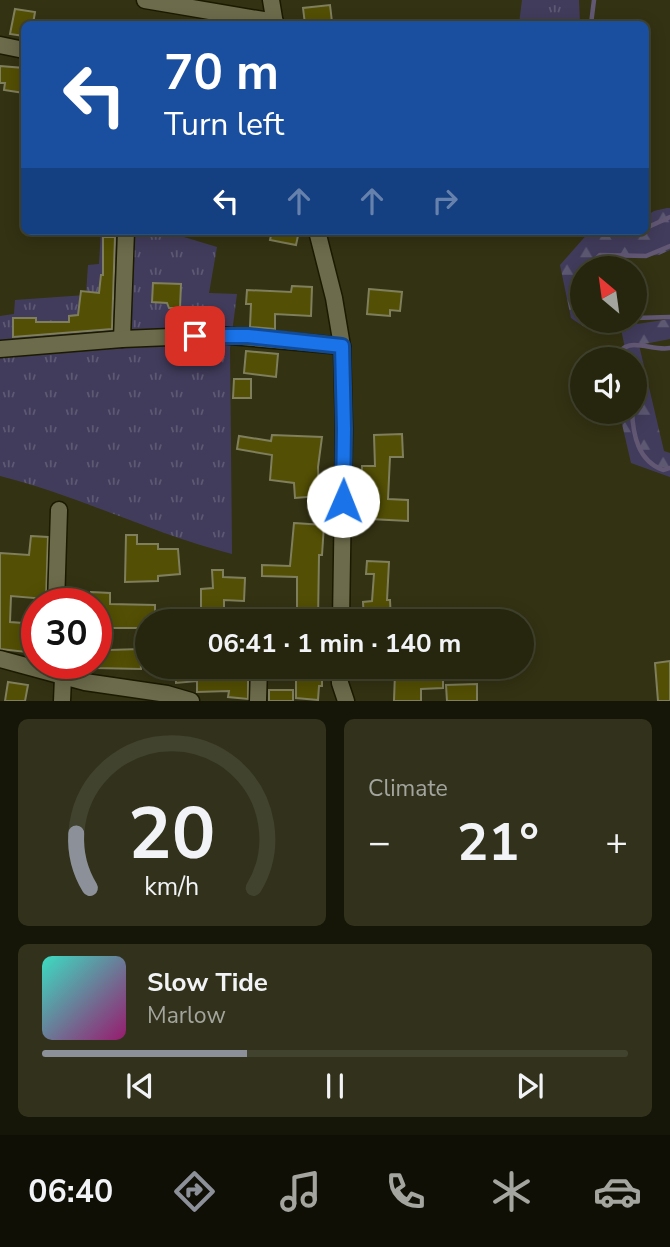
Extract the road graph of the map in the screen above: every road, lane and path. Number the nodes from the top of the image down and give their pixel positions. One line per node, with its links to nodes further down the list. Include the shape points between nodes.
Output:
1 (145, 0): 3 (street)
2 (271, 0): 4 (street)
3 (264, 21)
4 (275, 21)
5 (0, 45): 6 (street)
6 (21, 49)
7 (126, 235): 9 (street)
8 (318, 235): 10 (street)
9 (122, 339): 10 (street, via 219,335); 11 (street)
10 (342, 346): 14 (street)
11 (0, 349)
12 (59, 510): 13 (street)
13 (57, 588)
14 (341, 609)
15 (0, 659): 16 (street)
16 (21, 664)
17 (58, 679): 21 (street)
18 (95, 679): 22 (street)
19 (259, 679): 23 (street)
20 (340, 679): 24 (street)
21 (62, 701)
22 (191, 701)
23 (258, 701)
24 (346, 701)

